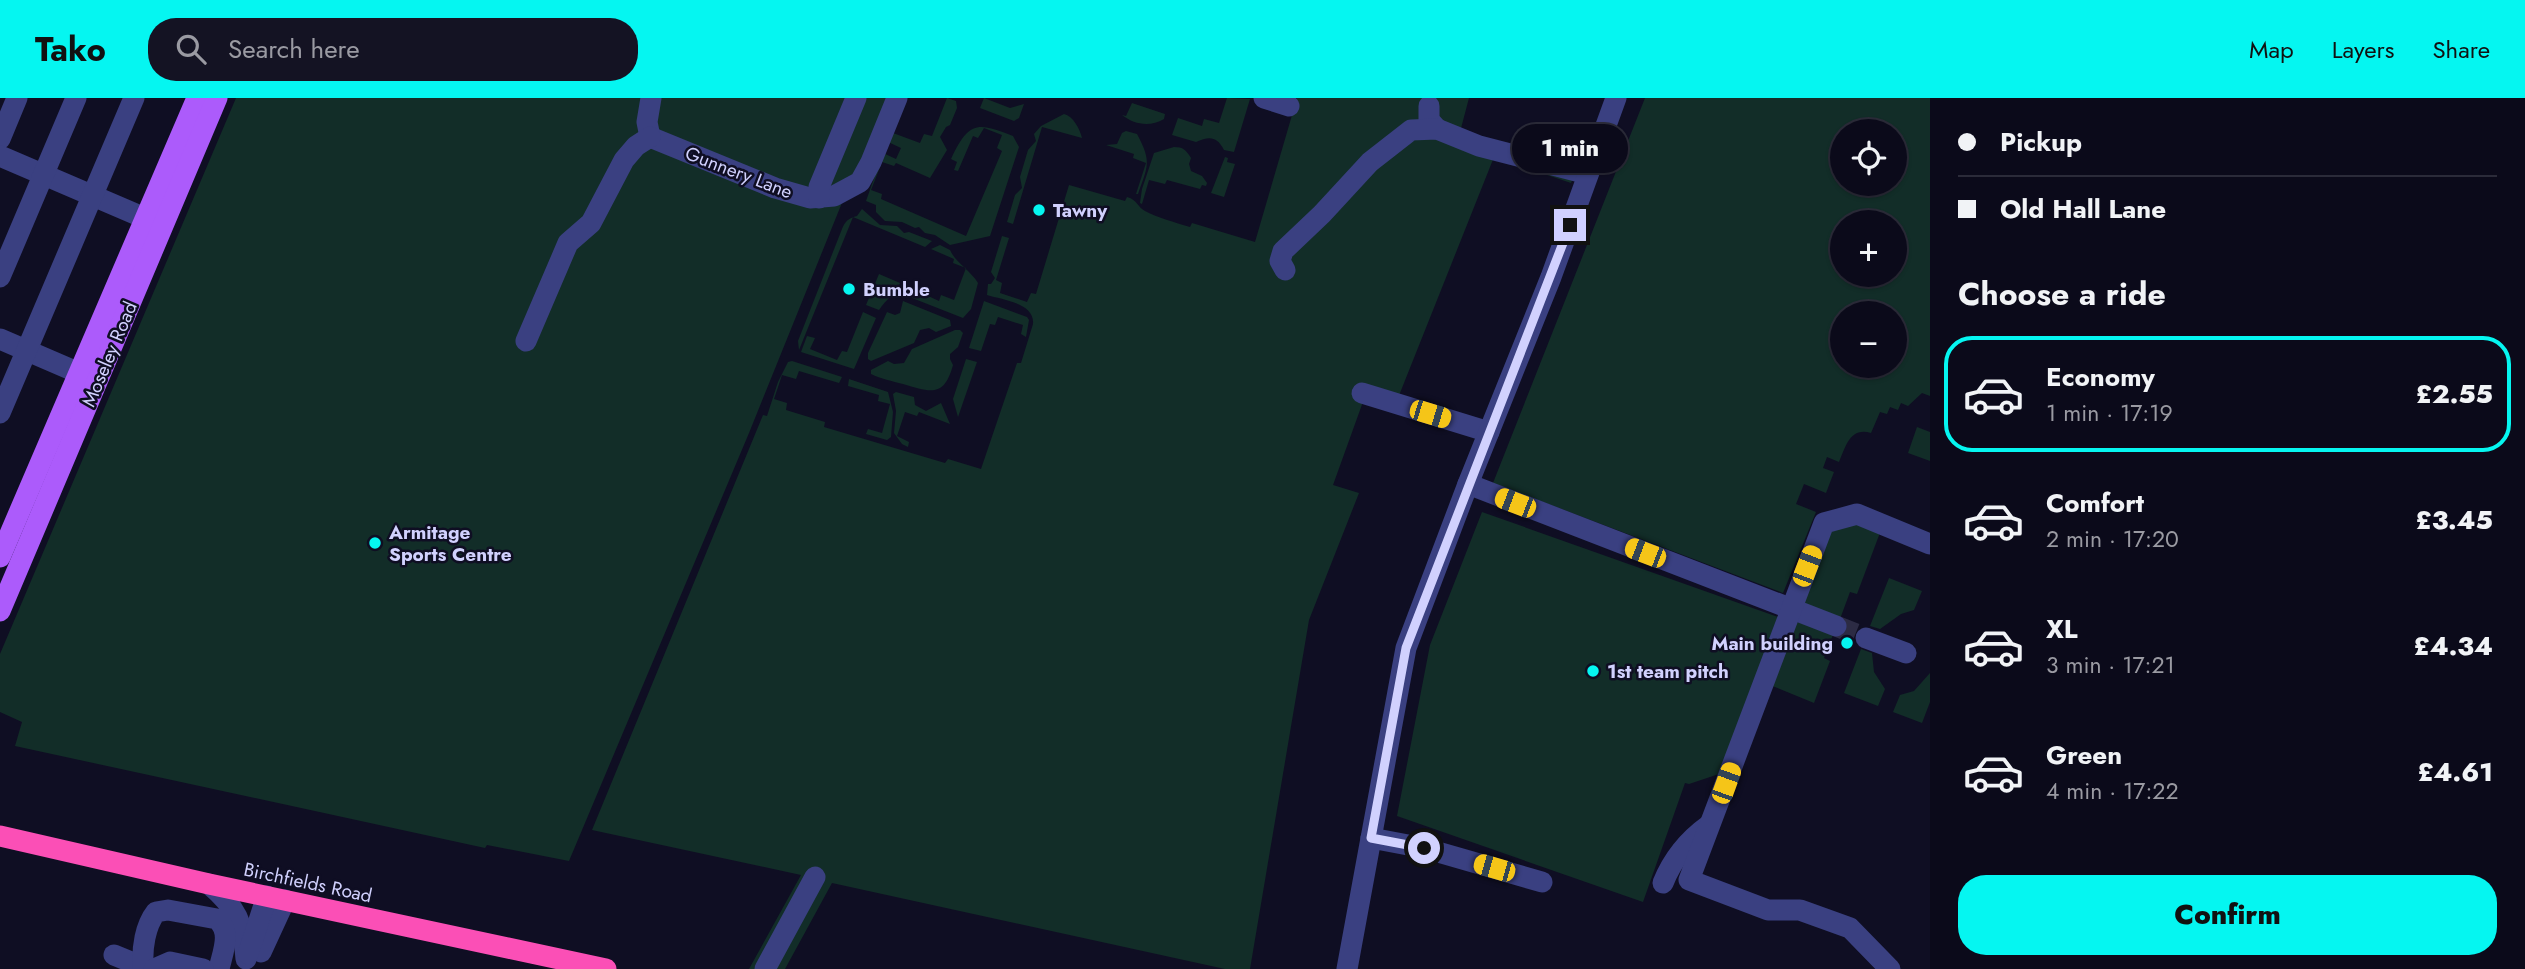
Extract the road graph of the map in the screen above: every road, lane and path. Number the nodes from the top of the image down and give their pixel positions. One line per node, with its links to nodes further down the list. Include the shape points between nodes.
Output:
1 (18, 98): 15 (street)
2 (76, 98): 17 (street)
3 (134, 98): 19 (street)
4 (197, 98): 21 (main road, Moseley Road)
5 (217, 98): 21 (main road, Moseley Road)
6 (651, 98): 14 (street)
7 (856, 98): 20 (street, via 819,187)
8 (897, 98): 20 (street, Gunnery Lane, via 860,181 834,196)
9 (1265, 98): 11 (street)
10 (1616, 98): 18 (street)
11 (1289, 106)
12 (1429, 106): 13 (street, via 1429,120)
13 (1437, 129): 18 (street, via 1479,146); 22 (street, via 1411,130 1370,162 1283,251 1280,261)
14 (650, 137): 20 (street, Gunnery Lane, via 775,188); 25 (street, via 624,160 591,223 568,243)
15 (0, 139)
16 (0, 156): 17 (street)
17 (43, 174): 19 (street); 23 (street)
18 (1588, 174): 30 (street)
19 (93, 195): 21 (street); 26 (street)
20 (819, 198)
21 (155, 222): 27 (main road, Moseley Road); 35 (main road, Moseley Road)
22 (1284, 270)
23 (0, 277)
24 (0, 339): 26 (street)
25 (526, 341)
26 (27, 350): 27 (street); 29 (street)
27 (79, 373): 33 (main road, Moseley Road)
28 (1362, 393): 30 (street)
29 (0, 413)
30 (1489, 432): 31 (street)
31 (1468, 484): 34 (street); 41 (street, via 1406,648)
32 (1930, 544): 34 (street, via 1857,514 1824,523)
33 (0, 557)
34 (1791, 609): 36 (street); 39 (street)
35 (0, 611)
36 (1836, 626)
37 (1866, 638): 38 (street)
38 (1906, 653)
39 (1711, 824): 44 (street, via 1681,850); 55 (street, via 1689,880 1768,910 1800,910 1850,928)
40 (1, 837): 45 (highway, Birchfields Road)
41 (1371, 838): 43 (street, via 1424,848); 54 (street)
42 (816, 877): 53 (street)
43 (1542, 882)
44 (1663, 883)
45 (209, 884): 46 (highway, Birchfields Road); 48 (street, via 241,920)
46 (276, 898): 48 (street); 52 (highway, Birchfields Road)
47 (114, 955): 49 (street)
48 (248, 966)
49 (148, 968): 50 (street, via 170,962); 51 (street, via 142,955 148,925 156,912 168,910 220,921 226,933)
50 (203, 969)
51 (219, 969)
52 (606, 969)
53 (765, 969)
54 (1348, 969)
55 (1890, 969)

